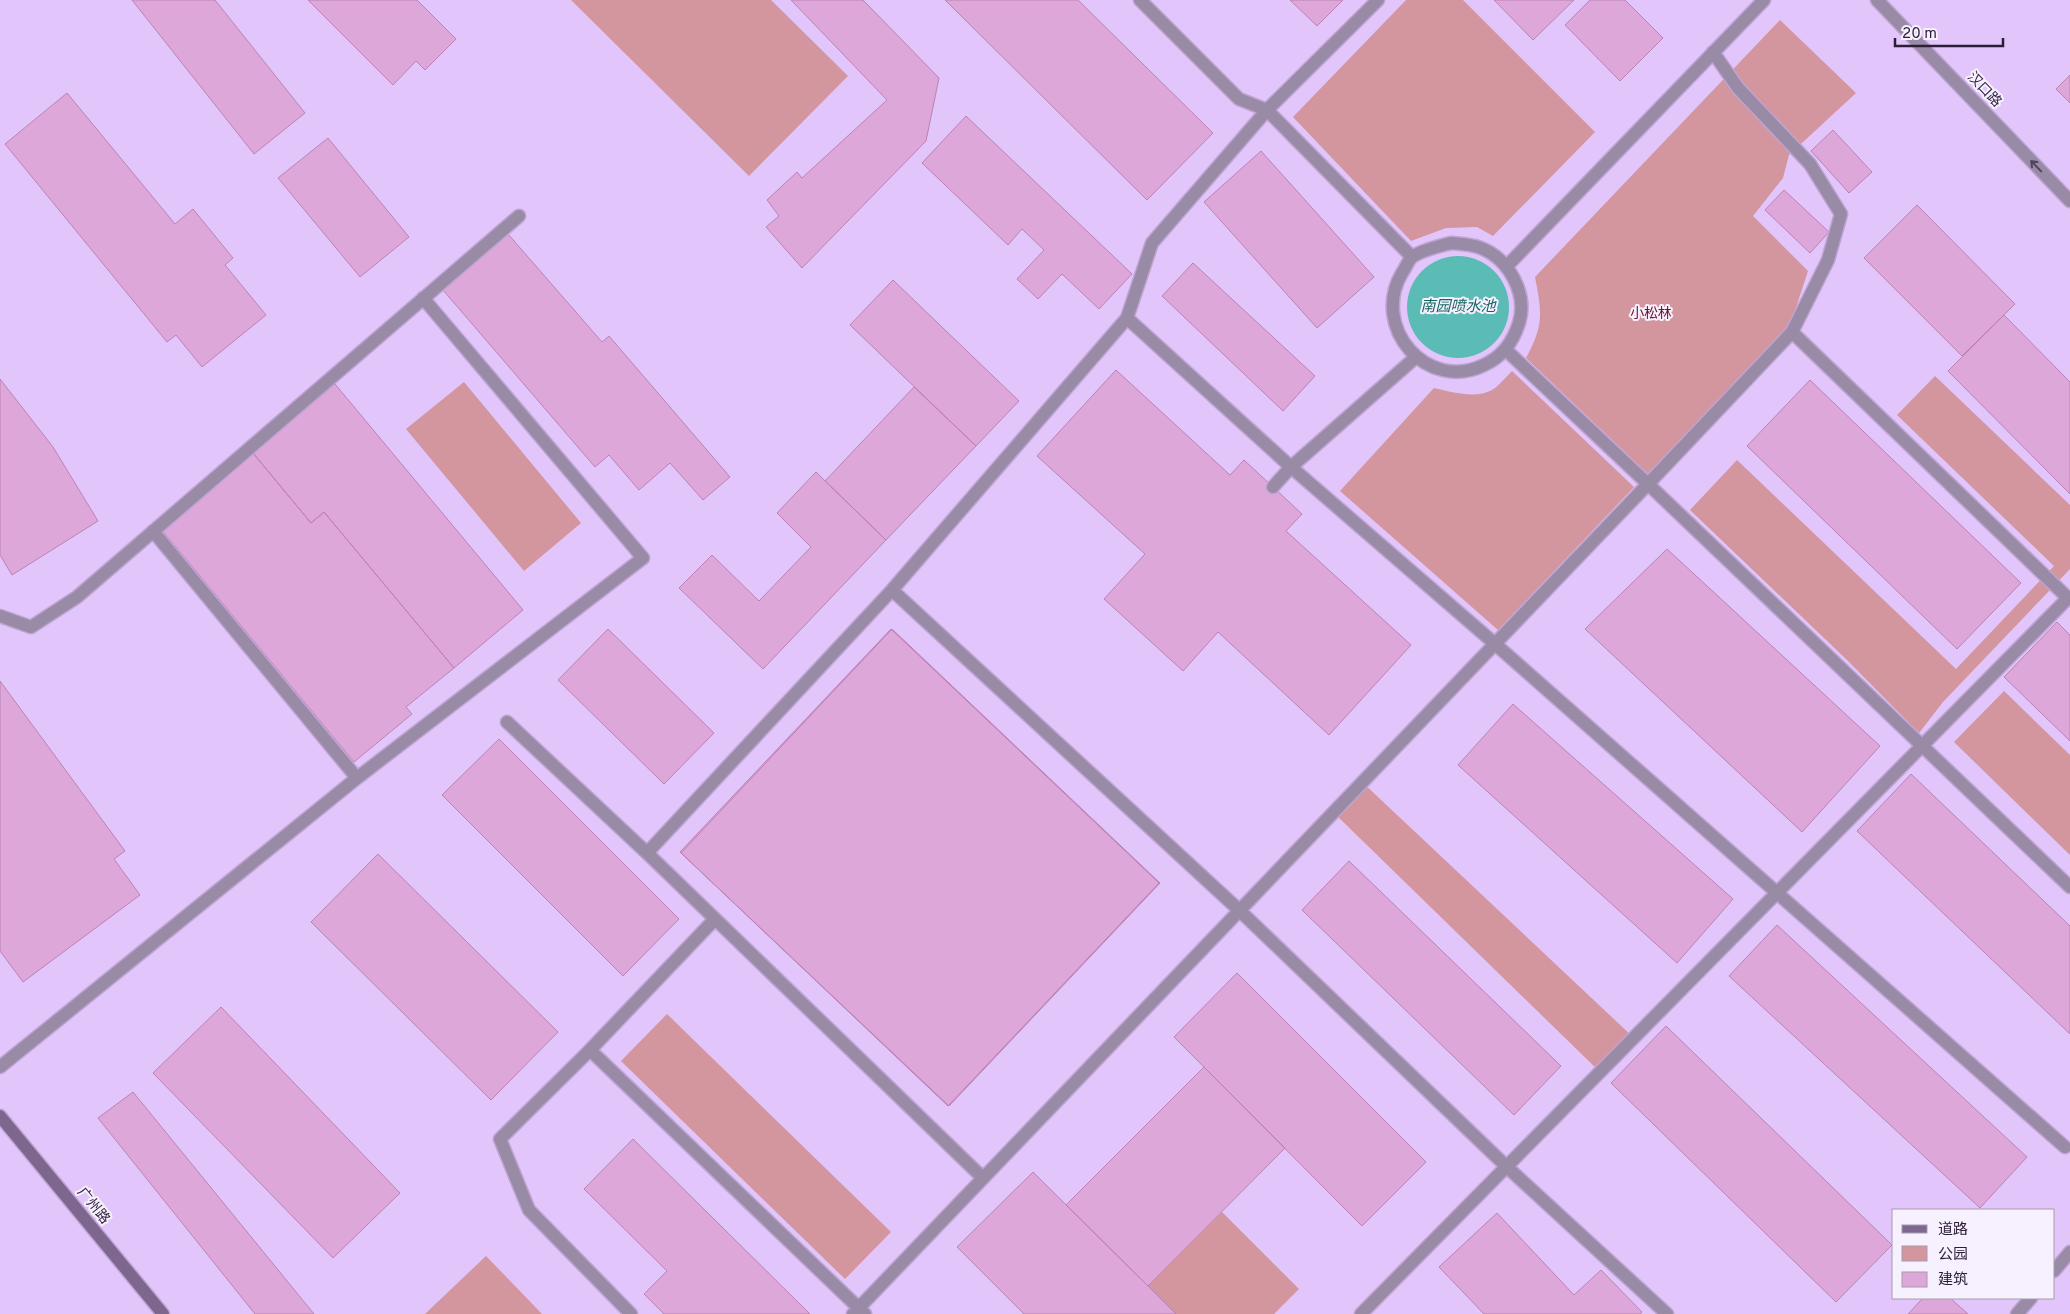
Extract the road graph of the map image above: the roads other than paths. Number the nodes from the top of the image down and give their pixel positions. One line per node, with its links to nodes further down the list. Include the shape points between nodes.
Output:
1 (1140, 0): 6 (street, via 1239,98)
2 (1378, 0): 6 (street)
3 (1764, 0): 5 (street)
4 (1877, 0): 7 (street, 汉口路, one-way to 4)
5 (1713, 52): 10 (street); 13 (street, via 1738,88 1810,164 1841,214 1828,260)
6 (1267, 110): 9 (street); 12 (street, via 1152,243)
7 (2070, 201)
8 (519, 216): 11 (street)
9 (1412, 257): 10 (street, via 1451,243 1468,244 1491,253); 15 (street, via 1395,290 1392,310 1400,337)
10 (1506, 267): 14 (street, via 1519,290 1521,305 1516,334)
11 (423, 298): 19 (street); 25 (street, via 643,558)
12 (1127, 318): 16 (street); 20 (street)
13 (1792, 332): 17 (street); 24 (street, via 2068,598)
14 (1506, 350): 15 (street, via 1484,365 1460,372 1431,366); 17 (street)
15 (1416, 357): 16 (street)
16 (1291, 467): 18 (street); 22 (street)
17 (1648, 484): 22 (street); 24 (street)
18 (1273, 487)
19 (153, 531): 21 (street, via 77,597 31,628); 25 (street)
20 (892, 590): 26 (street); 29 (street)
21 (0, 616)
22 (1494, 643): 28 (street); 29 (street)
23 (507, 722): 26 (street)
24 (1922, 746): 27 (street); 28 (street)
25 (358, 778): 32 (street)
26 (647, 853): 30 (street)
27 (2070, 887)
28 (1776, 893): 34 (street); 35 (street)
29 (1239, 910): 35 (street); 36 (street)
30 (714, 920): 31 (street); 36 (street)
31 (590, 1050): 40 (street); 42 (street, via 500,1139 529,1210)
32 (0, 1067)
33 (0, 1116): 41 (main road, 广州路)
34 (2065, 1147)
35 (1507, 1167): 43 (street); 44 (street)
36 (983, 1178): 40 (street)
37 (2070, 1252): 38 (street)
38 (2055, 1270)
39 (2030, 1299): 45 (street)
40 (859, 1312)
41 (163, 1314)
42 (631, 1314)
43 (1361, 1314)
44 (1667, 1314)
45 (2017, 1314)

